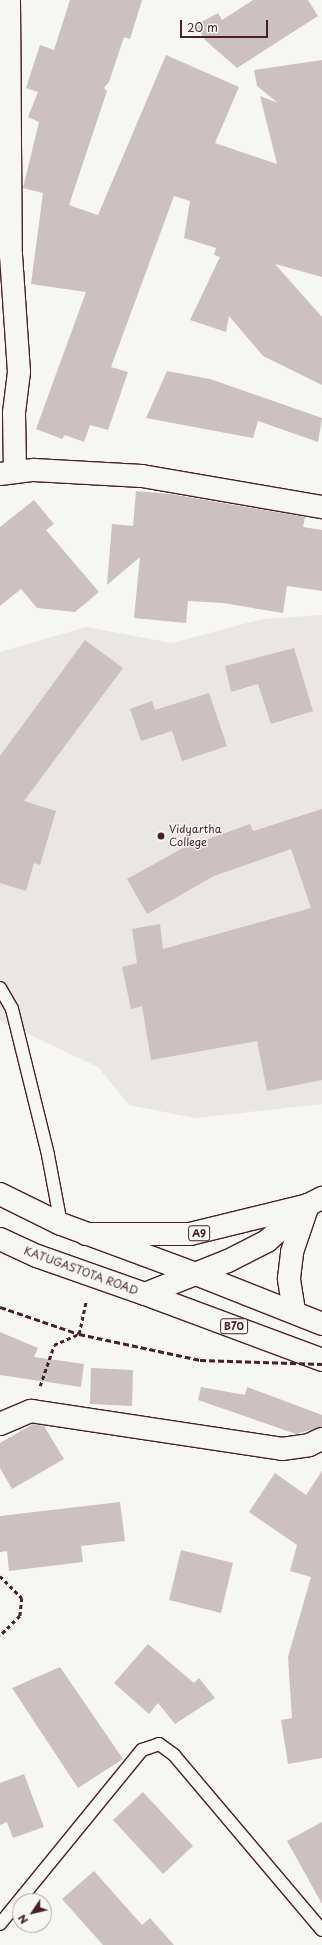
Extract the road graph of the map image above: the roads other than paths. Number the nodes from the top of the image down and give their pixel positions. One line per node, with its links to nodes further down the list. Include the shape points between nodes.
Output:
1 (9, 0): 2 (main road, via 11,256 19,372)
2 (7, 472): 3 (main road, via 142,476)
3 (322, 507)
4 (0, 988): 7 (lane, via 12,1009 48,1155)
5 (0, 1194): 7 (main road, A9)
6 (315, 1202): 8 (main road, A9, via 190,1234); 10 (main road, KATUGASTOTA ROAD, via 267,1241); 12 (main road, via 292,1252 289,1278)
7 (61, 1224): 8 (main road, A9)
8 (86, 1234): 10 (main road)
9 (0, 1239): 11 (main road, KATUGASTOTA ROAD, via 37,1256)
10 (196, 1274): 11 (main road, KATUGASTOTA ROAD); 12 (main road)
11 (145, 1294): 14 (main road, B70)
12 (294, 1311): 13 (main road)
13 (322, 1324)
14 (322, 1360)
15 (0, 1424): 16 (main road, via 31,1411 282,1449 309,1445)
16 (322, 1439)
17 (0, 1924): 18 (lane, via 142,1750 159,1744 174,1755)
18 (322, 1930)

